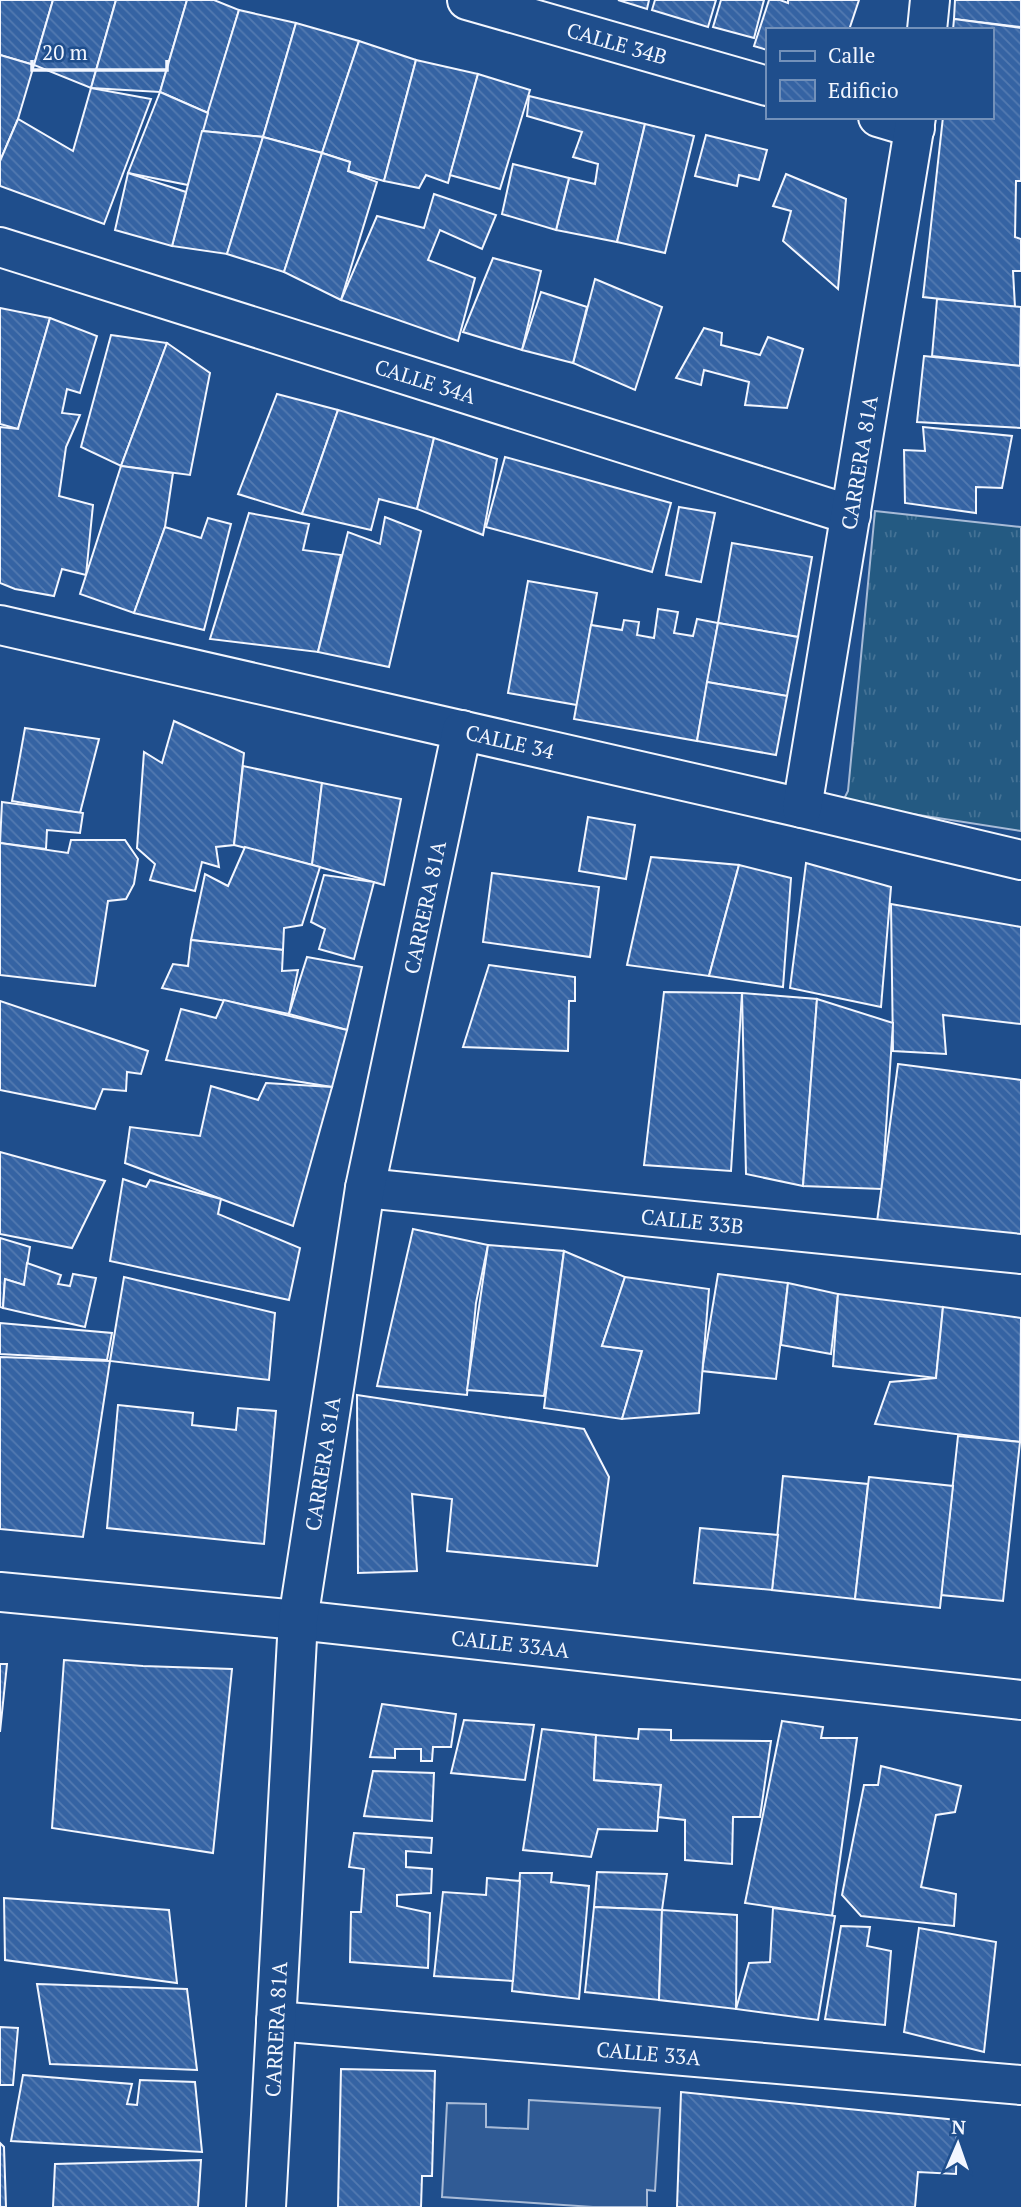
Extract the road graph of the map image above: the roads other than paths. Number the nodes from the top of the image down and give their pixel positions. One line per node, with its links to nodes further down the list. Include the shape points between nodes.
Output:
1 (467, 0): 4 (street, CALLE 34B)
2 (930, 0): 3 (street)
3 (927, 28)
4 (766, 86)
5 (893, 119): 6 (street)
6 (916, 122): 8 (street, CARRERA 81A)
7 (0, 247): 8 (street, CALLE 34A)
8 (851, 515): 11 (street, CARRERA 81A)
9 (0, 625): 10 (street, CALLE 34)
10 (461, 730): 11 (street, CALLE 34); 13 (street, CARRERA 81A)
11 (802, 808): 12 (street, CALLE 34)
12 (1021, 860)
13 (365, 1188): 14 (street, CALLE 33B); 16 (street, CARRERA 81A)
14 (1021, 1254)
15 (0, 1592): 16 (street, CALLE 33AA)
16 (298, 1620): 17 (street, CALLE 33AA); 18 (street, CARRERA 81A)
17 (1021, 1700)
18 (276, 2021): 19 (street, CALLE 33A); 20 (street, CARRERA 81A)
19 (1021, 2085)
20 (266, 2207)

